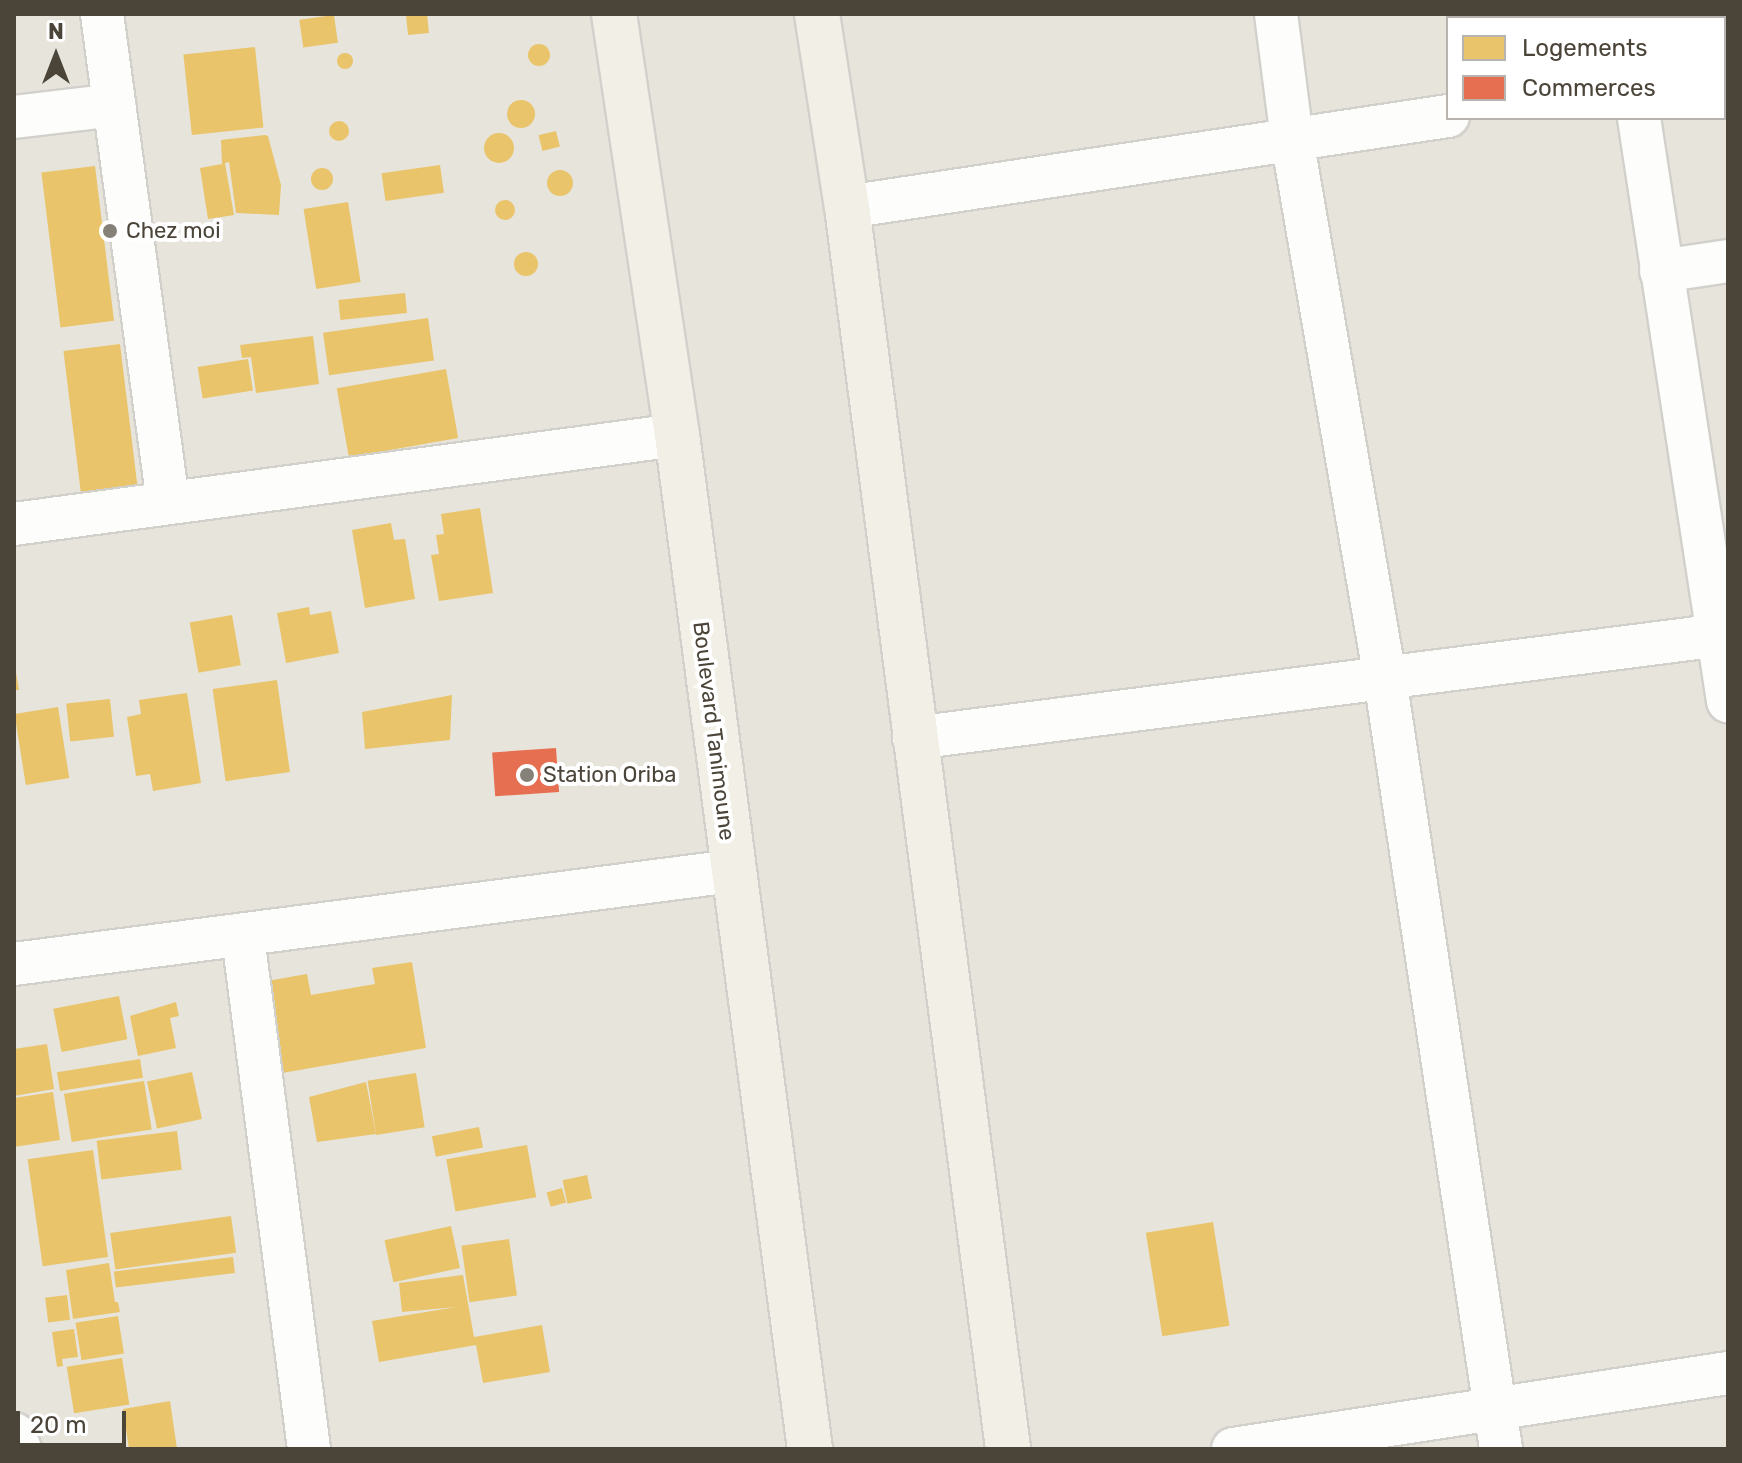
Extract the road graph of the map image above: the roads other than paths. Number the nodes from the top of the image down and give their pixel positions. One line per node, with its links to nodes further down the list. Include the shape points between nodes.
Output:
1 (102, 14): 5 (street)
2 (614, 14): 13 (main road, Boulevard Tanimoune)
3 (817, 14): 10 (main road)
4 (1276, 14): 9 (street)
5 (114, 105): 7 (street); 14 (street)
6 (1446, 116): 9 (street)
7 (14, 117)
8 (1639, 120): 12 (street)
9 (1292, 139): 10 (street); 17 (street)
10 (847, 207): 19 (main road)
11 (1728, 261): 12 (street)
12 (1661, 271): 16 (street)
13 (677, 435): 14 (street); 20 (main road, Boulevard Tanimoune)
14 (168, 503): 15 (street)
15 (14, 524)
16 (1723, 634): 17 (street); 18 (street)
17 (1385, 678): 19 (street); 24 (street)
18 (1728, 701)
19 (914, 738): 29 (main road)
20 (732, 871): 21 (street); 28 (main road, Boulevard Tanimoune)
21 (243, 937): 22 (street); 27 (street)
22 (14, 964)
23 (1728, 1373): 24 (street)
24 (1498, 1429): 30 (street)
25 (14, 1434): 26 (street)
26 (20, 1449)
27 (309, 1449)
28 (810, 1449)
29 (1008, 1449)
30 (1233, 1449)

